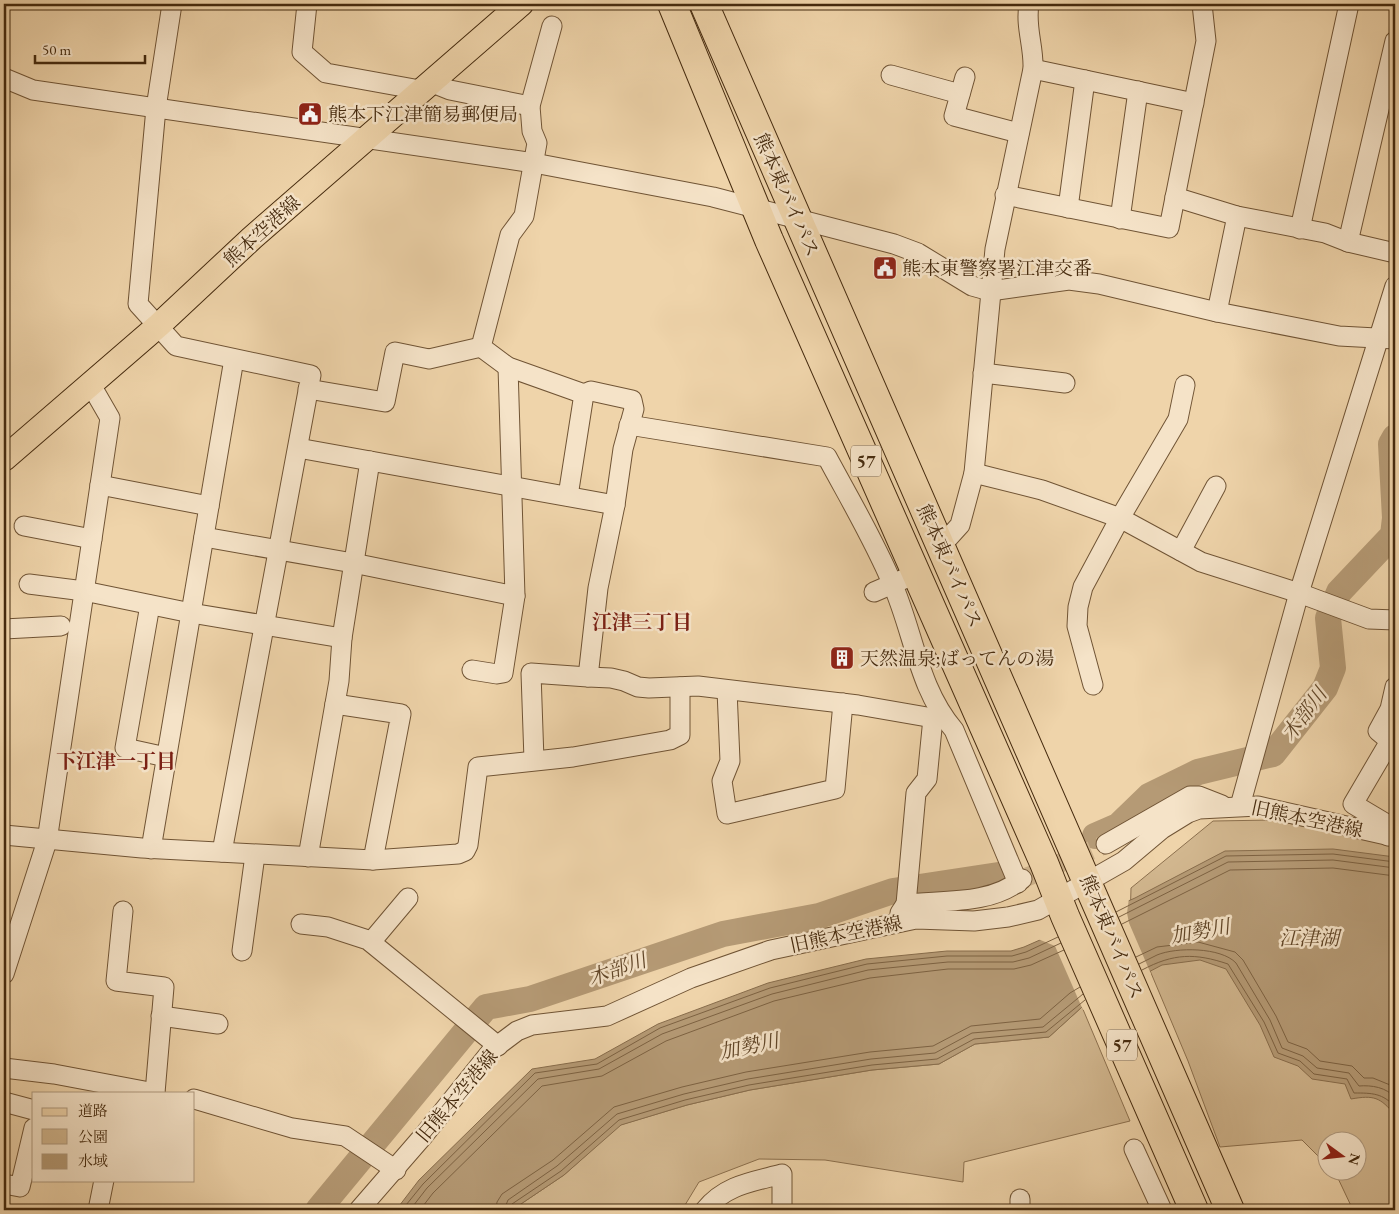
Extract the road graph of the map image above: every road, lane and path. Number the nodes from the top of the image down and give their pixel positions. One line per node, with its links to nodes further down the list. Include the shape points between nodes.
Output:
1 (172, 4): 19 (street)
2 (307, 4): 15 (street, via 302,52 326,73)
3 (521, 4): 15 (main road, 熊本空港線)
4 (672, 4): 26 (highway, 熊本東バイパス / 57)
5 (704, 4): 29 (highway, 熊本東バイパス / 57)
6 (1028, 4): 11 (street, via 1026,21 1034,58)
7 (1202, 4): 17 (street, via 1206,41)
8 (1349, 4): 30 (street)
9 (552, 26): 18 (street)
10 (1395, 40): 31 (street)
11 (1033, 69): 14 (street); 20 (street)
12 (891, 75): 20 (street, via 963,86 954,116)
13 (4, 78): 19 (street, via 33,90)
14 (1086, 80): 16 (street); 25 (street)
15 (425, 86): 18 (street); 21 (main road, 熊本空港線)
16 (1138, 91): 17 (street); 28 (street)
17 (1194, 103): 24 (street)
18 (530, 106): 22 (street, via 532,131 537,143)
19 (156, 108): 21 (street); 36 (street, via 138,304)
20 (1019, 133): 23 (street)
21 (368, 138): 22 (street); 36 (main road, 熊本空港線, via 252,238)
22 (534, 163): 26 (street, via 713,197); 38 (street, via 524,216 510,235)
23 (1005, 195): 25 (street); 34 (street)
24 (1175, 197): 27 (street); 28 (street, via 1169,228)
25 (1068, 208): 28 (street)
26 (758, 210): 29 (street); 67 (highway, 熊本東バイパス / 57)
27 (1237, 216): 30 (street); 35 (street)
28 (1120, 219)
29 (798, 220): 34 (street, via 894,244 918,253 972,286); 63 (highway, 熊本東バイパス / 57)
30 (1300, 229): 31 (street, via 1325,233)
31 (1348, 242): 32 (street)
32 (1395, 253)
33 (1395, 286): 37 (street)
34 (990, 292): 35 (street, via 1068,280 1099,284); 40 (street)
35 (1216, 312): 37 (street, via 1339,336)
36 (159, 325): 39 (street, via 176,346); 44 (main road, 熊本空港線)
37 (1387, 338): 71 (street)
38 (481, 348): 41 (street); 46 (street, via 429,359 395,352 385,402)
39 (234, 359): 46 (street, via 310,375); 58 (street)
40 (983, 366): 42 (street); 43 (street); 52 (street)
41 (508, 367): 47 (street); 54 (street)
42 (1026, 367)
43 (1065, 383)
44 (91, 385): 50 (main road, 熊本空港線); 53 (street, via 110,418)
45 (1185, 385): 59 (street, via 1178,419)
46 (308, 389): 49 (street)
47 (584, 394): 48 (street, via 591,391 632,400 634,409); 56 (street)
48 (629, 425): 57 (street); 67 (street, via 827,457)
49 (298, 448): 51 (street); 64 (street)
50 (4, 459)
51 (370, 461): 54 (street); 66 (street)
52 (974, 473): 59 (street, via 1042,490); 63 (street, via 960,525)
53 (100, 485): 58 (street); 62 (street)
54 (513, 486): 56 (street); 72 (street)
55 (1216, 486): 65 (street)
56 (568, 496): 57 (street)
57 (615, 505): 81 (street, via 598,588)
58 (210, 506): 61 (street)
59 (1120, 518): 65 (street); 82 (street, via 1083,588 1078,607 1077,626)
60 (24, 526): 62 (street)
61 (204, 537): 64 (street); 74 (street)
62 (92, 539): 69 (street)
63 (941, 546): 102 (highway, 熊本東バイパス / 57)
64 (277, 550): 66 (street); 76 (street)
65 (1181, 551): 71 (street, via 1201,562)
66 (353, 563): 72 (street); 79 (street)
67 (904, 578): 70 (street); 88 (street, via 924,681); 105 (highway, 熊本東バイパス / 57)
68 (29, 584): 69 (street)
69 (84, 591): 73 (street); 95 (street)
70 (874, 592)
71 (1299, 593): 75 (street, via 1369,619); 92 (street, via 1258,741)
72 (515, 596): 80 (street, via 503,673)
73 (150, 605): 74 (street); 90 (street, via 125,748)
74 (191, 613): 76 (street); 90 (street)
75 (1395, 620)
76 (263, 624): 79 (street); 98 (street)
77 (61, 626): 78 (street)
78 (4, 629)
79 (342, 638): 86 (street, via 340,681)
80 (472, 670)
81 (588, 677): 83 (street, via 624,680 638,687); 91 (street, via 531,673)
82 (1093, 684)
83 (680, 687): 85 (street); 91 (street, via 680,735 670,740 573,757)
84 (1395, 687): 89 (street, via 1390,709 1378,731)
85 (727, 690): 87 (street); 87 (street, via 730,761 722,780 727,814 835,789)
86 (335, 704): 100 (street); 101 (street, via 401,714)
87 (844, 704): 88 (street)
88 (937, 716): 104 (street, via 927,779 916,793); 104 (street, via 954,730 1008,861 1020,881 990,896)
89 (1393, 740): 94 (street, via 1353,804 1390,826)
90 (166, 757): 97 (street)
91 (534, 760): 101 (street, via 478,767 465,851 444,857)
92 (1234, 806): 94 (street, 旧熊本空港線, via 1258,806 1291,812); 96 (street, via 1190,796); 102 (street, 旧熊本空港線, via 1188,813 1162,830)
93 (4, 835): 95 (street)
94 (1392, 836)
95 (46, 840): 97 (street); 111 (street)
96 (1106, 844)
97 (151, 849): 98 (street)
98 (222, 852): 99 (street)
99 (255, 855): 100 (street); 110 (street)
100 (308, 857): 101 (street)
101 (373, 860)
102 (1092, 891): 105 (street, 旧熊本空港線); 133 (highway, 熊本東バイパス / 57)
103 (408, 898): 109 (street)
104 (906, 904): 107 (street)
105 (1062, 907): 107 (street, 旧熊本空港線, via 974,921 916,919); 132 (highway, 熊本東バイパス / 57)
106 (123, 911): 112 (street, via 116,981 164,987)
107 (894, 922): 114 (street, 旧熊本空港線, via 771,950 698,975 607,1016 532,1025 517,1031)
108 (301, 924): 109 (street, via 328,927)
109 (371, 942): 114 (street)
110 (242, 951)
111 (4, 974)
112 (161, 1016): 113 (street); 118 (street)
113 (218, 1024)
114 (498, 1046): 124 (street, 旧熊本空港線)
115 (4, 1068): 116 (street, via 54,1074)
116 (119, 1090): 117 (street)
117 (143, 1092)
118 (155, 1092)
119 (195, 1099): 124 (street, via 292,1128 345,1136)
120 (4, 1102): 121 (street)
121 (32, 1109)
122 (32, 1136): 126 (street, via 20,1187)
123 (1134, 1149): 131 (street)
124 (396, 1170): 128 (street, 旧熊本空港線)
125 (104, 1182): 127 (street)
126 (4, 1184)
127 (98, 1210)
128 (359, 1210)
129 (705, 1210): 130 (street, via 714,1198 734,1186 782,1174)
130 (782, 1210)
131 (1162, 1210)
132 (1194, 1210)
133 (1230, 1210)

